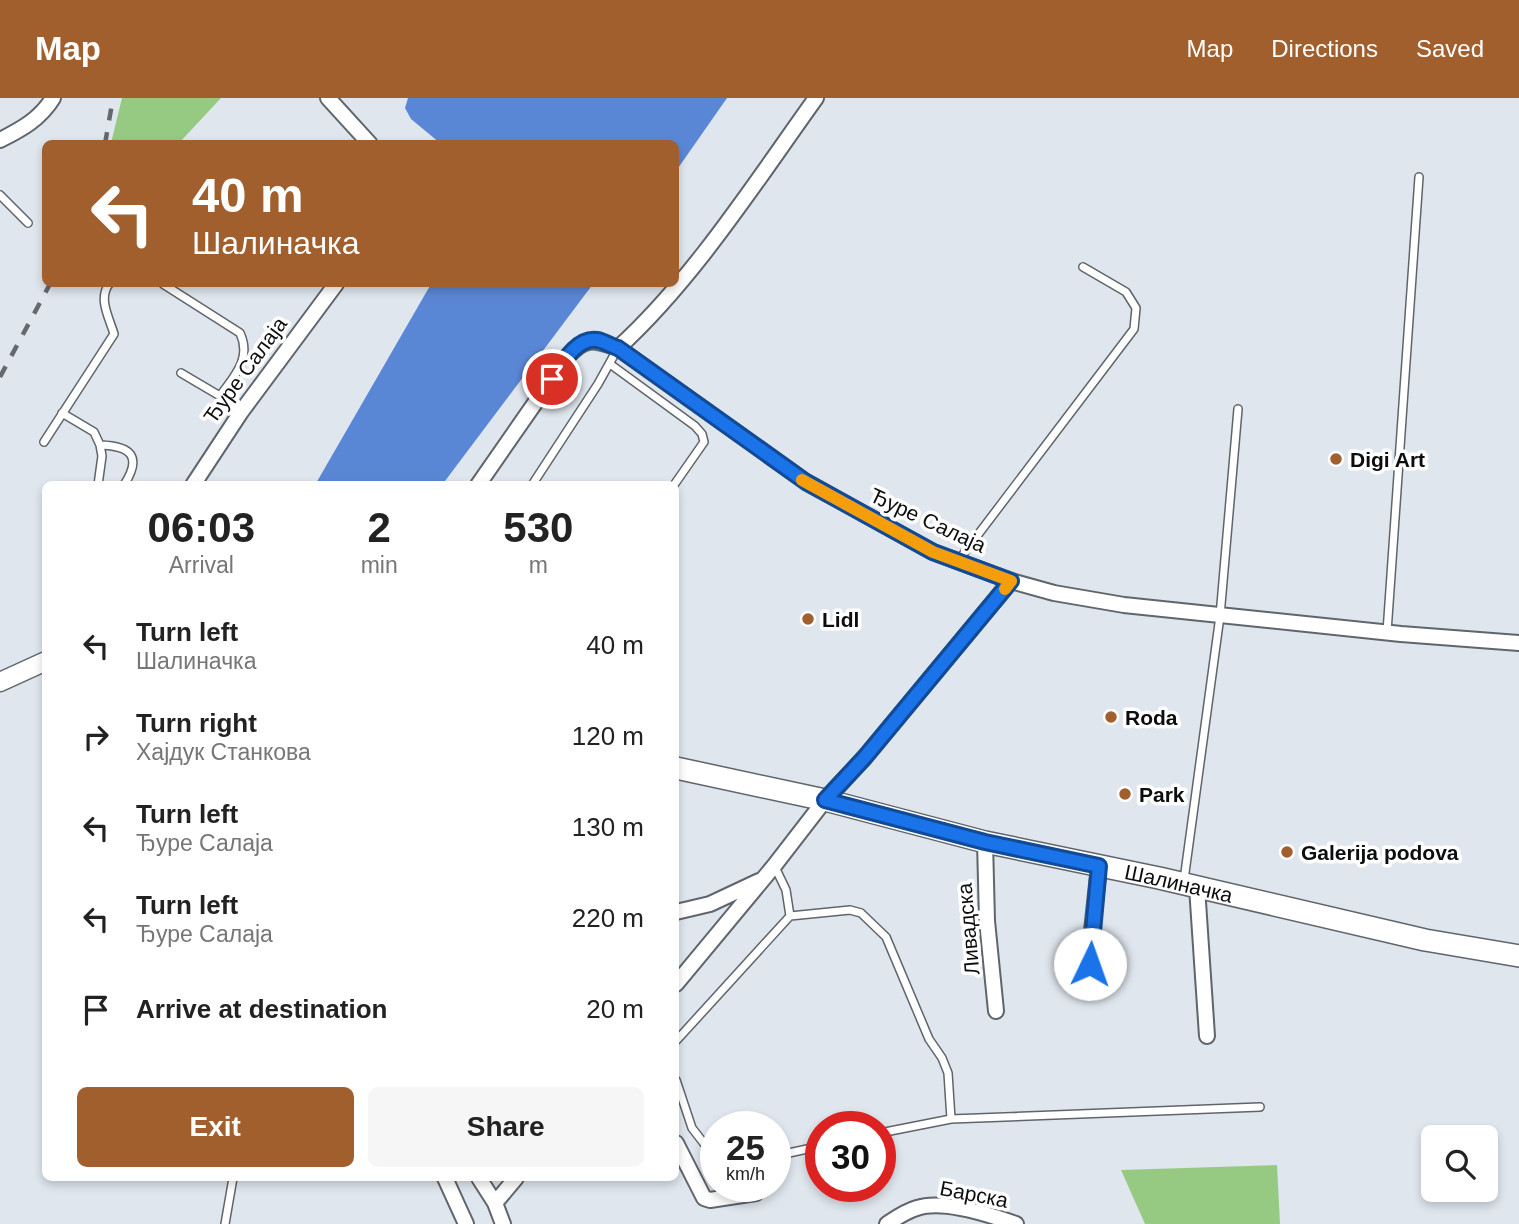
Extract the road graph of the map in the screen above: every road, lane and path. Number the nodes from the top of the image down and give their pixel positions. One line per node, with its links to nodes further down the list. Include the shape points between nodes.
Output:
1 (53, 98): 5 (street, via 33,122)
2 (328, 98): 4 (street)
3 (817, 98): 10 (street)
4 (366, 140)
5 (0, 141)
6 (1419, 177): 33 (lane)
7 (0, 195): 8 (lane)
8 (28, 223)
9 (1083, 267): 30 (lane, via 1126,292 1136,308 1134,329)
10 (679, 282)
11 (106, 287): 21 (lane, via 104,303 114,334)
12 (168, 287): 18 (lane, via 240,334 244,342 243,362)
13 (334, 287): 20 (street, Ђуре Салаја)
14 (675, 287): 15 (street)
15 (618, 348): 16 (lane); 27 (street, Ђуре Салаја, via 596,340 576,348); 30 (street, Ђуре Салаја, via 806,482 933,552)
16 (610, 364): 28 (lane); 29 (lane, via 702,434 704,442)
17 (181, 373): 18 (lane)
18 (220, 396): 20 (lane)
19 (1238, 409): 32 (lane)
20 (241, 412): 26 (street, Ђуре Салаја)
21 (62, 413): 22 (lane); 23 (lane, via 94,432)
22 (44, 442)
23 (100, 445): 24 (lane); 25 (lane, via 125,448 132,455 134,463)
24 (99, 481)
25 (126, 481)
26 (196, 481)
27 (481, 481)
28 (535, 481)
29 (677, 481)
30 (958, 561): 31 (street, Ђуре Салаја)
31 (1011, 581): 32 (street, Ђуре Салаја, via 1125,606); 38 (street)
32 (1220, 616): 33 (street, Ђуре Салаја); 43 (lane)
33 (1387, 632): 34 (street, Ђуре Салаја)
34 (1519, 643)
35 (42, 664): 36 (street)
36 (0, 682)
37 (679, 769): 38 (main road, Шалиначка)
38 (825, 800): 39 (main road, Шалиначка); 40 (street)
39 (985, 842): 41 (main road, Шалиначка); 49 (street, Ливадска)
40 (774, 866): 42 (street); 45 (lane, via 786,890)
41 (1099, 866): 43 (main road, Шалиначка); 48 (street, via 1089,958)
42 (762, 880): 44 (street, via 710,904); 47 (street)
43 (1190, 886): 46 (main road, Шалиначка, via 1425,940); 50 (street)
44 (679, 911)
45 (790, 916): 51 (lane); 54 (lane, via 850,910 861,913 886,937 929,1039 942,1058)
46 (1519, 956)
47 (679, 980)
48 (1098, 984)
49 (996, 1011)
50 (1207, 1037)
51 (679, 1038)
52 (679, 1089): 56 (lane)
53 (1260, 1107): 54 (lane)
54 (951, 1119): 55 (lane)
55 (896, 1130)
56 (700, 1138)
57 (679, 1149): 62 (street)
58 (232, 1181): 64 (lane)
59 (446, 1181): 65 (street)
60 (481, 1181): 63 (street)
61 (513, 1181): 63 (street)
62 (700, 1190)
63 (495, 1203): 66 (street)
64 (225, 1224)
65 (466, 1224)
66 (503, 1224)
67 (887, 1224): 68 (street, Барска, via 919,1207 931,1206)
68 (1016, 1224)

